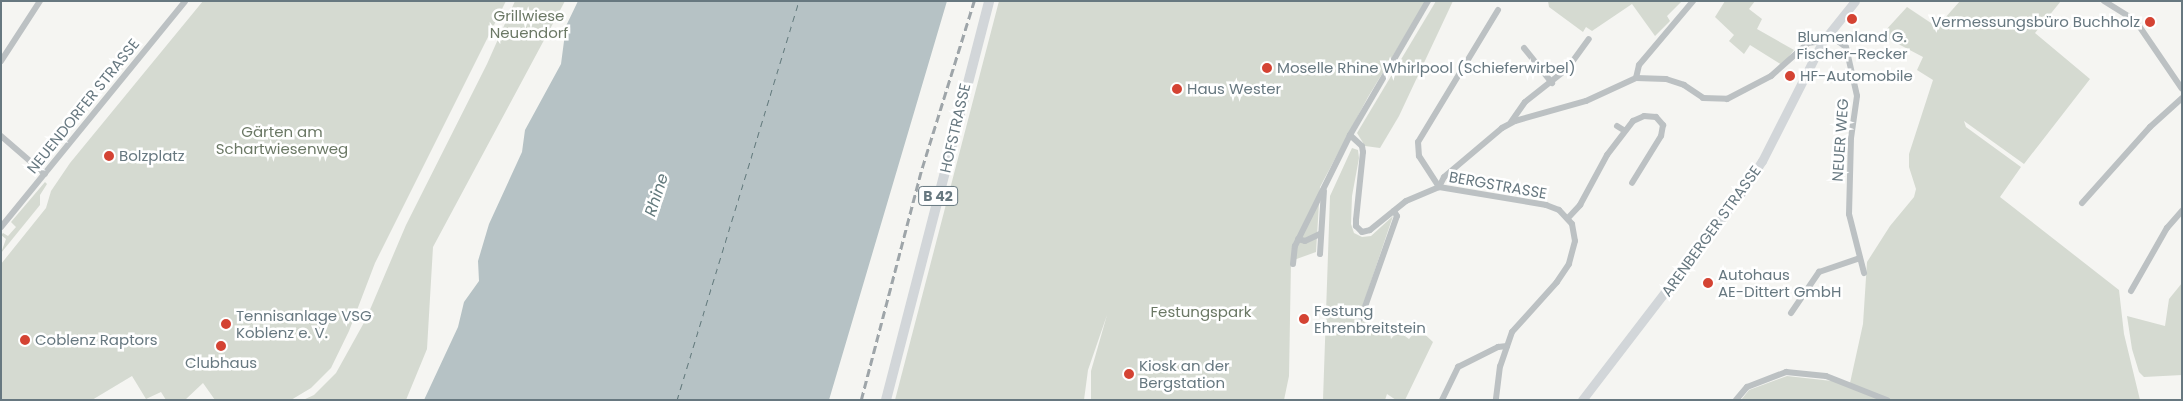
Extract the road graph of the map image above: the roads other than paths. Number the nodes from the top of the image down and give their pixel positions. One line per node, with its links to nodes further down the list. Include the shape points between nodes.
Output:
1 (40, 1): 12 (street)
2 (185, 1): 22 (street, NEUENDORFER STRASSE)
3 (989, 1): 41 (main road, HOFSTRASSE / B 42)
4 (1428, 1): 20 (street)
5 (1693, 1): 13 (street, via 1639,65)
6 (1855, 1): 9 (main road, ARENBERGER STRASSE)
7 (2104, 1): 15 (street, via 2135,20)
8 (1498, 10): 25 (street, via 1418,142 1419,156)
9 (1826, 37): 13 (street, via 1812,41 1771,76 1721,100 1703,98 1671,80); 34 (street, NEUER WEG, via 1846,47 1857,96 1851,138 1849,214); 44 (main road, ARENBERGER STRASSE, via 1753,175)
10 (1589, 39): 14 (street, via 1573,63)
11 (1524, 48): 14 (street)
12 (1, 61)
13 (1636, 78): 17 (street, via 1586,100)
14 (1552, 83): 17 (street, via 1520,108)
15 (2182, 89)
16 (2182, 98): 26 (street, via 2150,127)
17 (1512, 122): 25 (street, via 1444,177)
18 (1617, 126): 19 (street)
19 (1625, 130): 23 (street, via 1644,116 1656,117 1663,125 1658,142); 29 (street, via 1600,166 1578,208)
20 (1350, 135): 24 (street); 27 (street, BERGSTRASSE, via 1362,146 1363,152 1356,226 1366,232)
21 (1, 136): 22 (street)
22 (45, 174): 30 (street, NEUENDORFER STRASSE)
23 (1632, 183)
24 (1326, 184): 31 (street); 32 (street)
25 (1439, 187): 27 (street, BERGSTRASSE, via 1419,194); 29 (street, BERGSTRASSE, via 1536,203 1559,210)
26 (2082, 203)
27 (1394, 211): 39 (street, via 1397,216)
28 (2182, 211): 37 (street, via 2167,228)
29 (1568, 218): 40 (street, via 1575,235 1569,264 1557,282 1518,323)
30 (1, 227)
31 (1320, 234): 32 (street, via 1305,241); 33 (street)
32 (1298, 239): 35 (street)
33 (1320, 254)
34 (1860, 258): 36 (street, NEUER WEG); 38 (street, via 1819,272)
35 (1294, 264)
36 (1864, 273)
37 (2131, 291)
38 (1791, 313)
39 (1361, 318)
40 (1506, 346): 42 (street, via 1458,368); 43 (street, via 1497,379)
41 (886, 400)
42 (1442, 400)
43 (1496, 400)
44 (1582, 400)
45 (1736, 400): 46 (street, via 1747,387 1786,372 1826,376)
46 (1887, 400)

